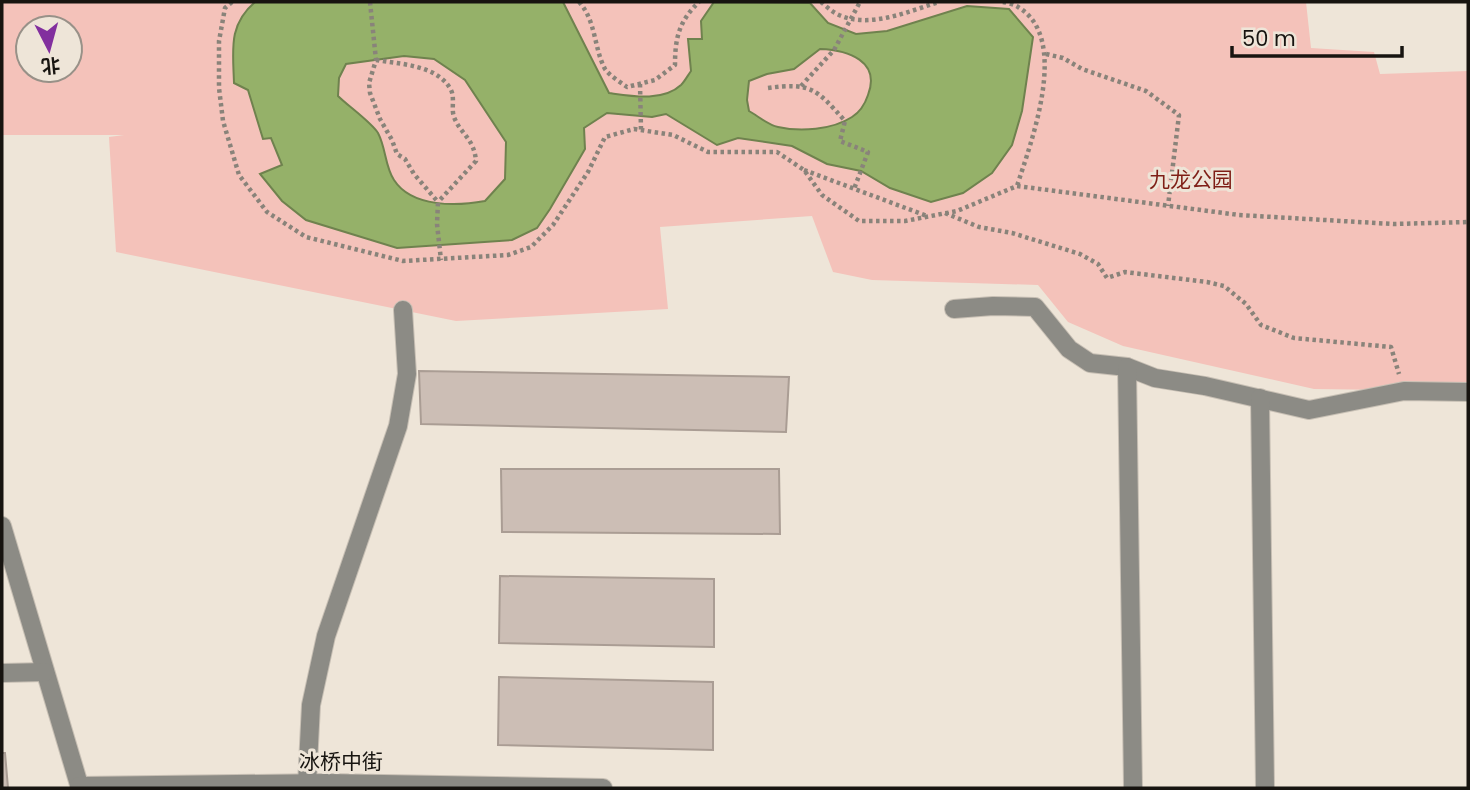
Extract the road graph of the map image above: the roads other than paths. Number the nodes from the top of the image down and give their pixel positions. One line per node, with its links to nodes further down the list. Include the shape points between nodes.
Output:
1 (954, 309): 3 (street, via 1035,307 1069,349 1090,363)
2 (403, 310): 9 (street, via 407,374 398,426 326,636 311,705)
3 (1127, 367): 5 (street, via 1155,378); 12 (street)
4 (1468, 391): 5 (street, via 1404,391 1309,410)
5 (1260, 398): 13 (street)
6 (2, 526): 7 (street)
7 (45, 672): 8 (street); 10 (street)
8 (2, 673)
9 (307, 784): 10 (street, 冰桥中街); 11 (street, 冰桥中街)
10 (79, 787)
11 (603, 788)
12 (1133, 788)
13 (1265, 788)

